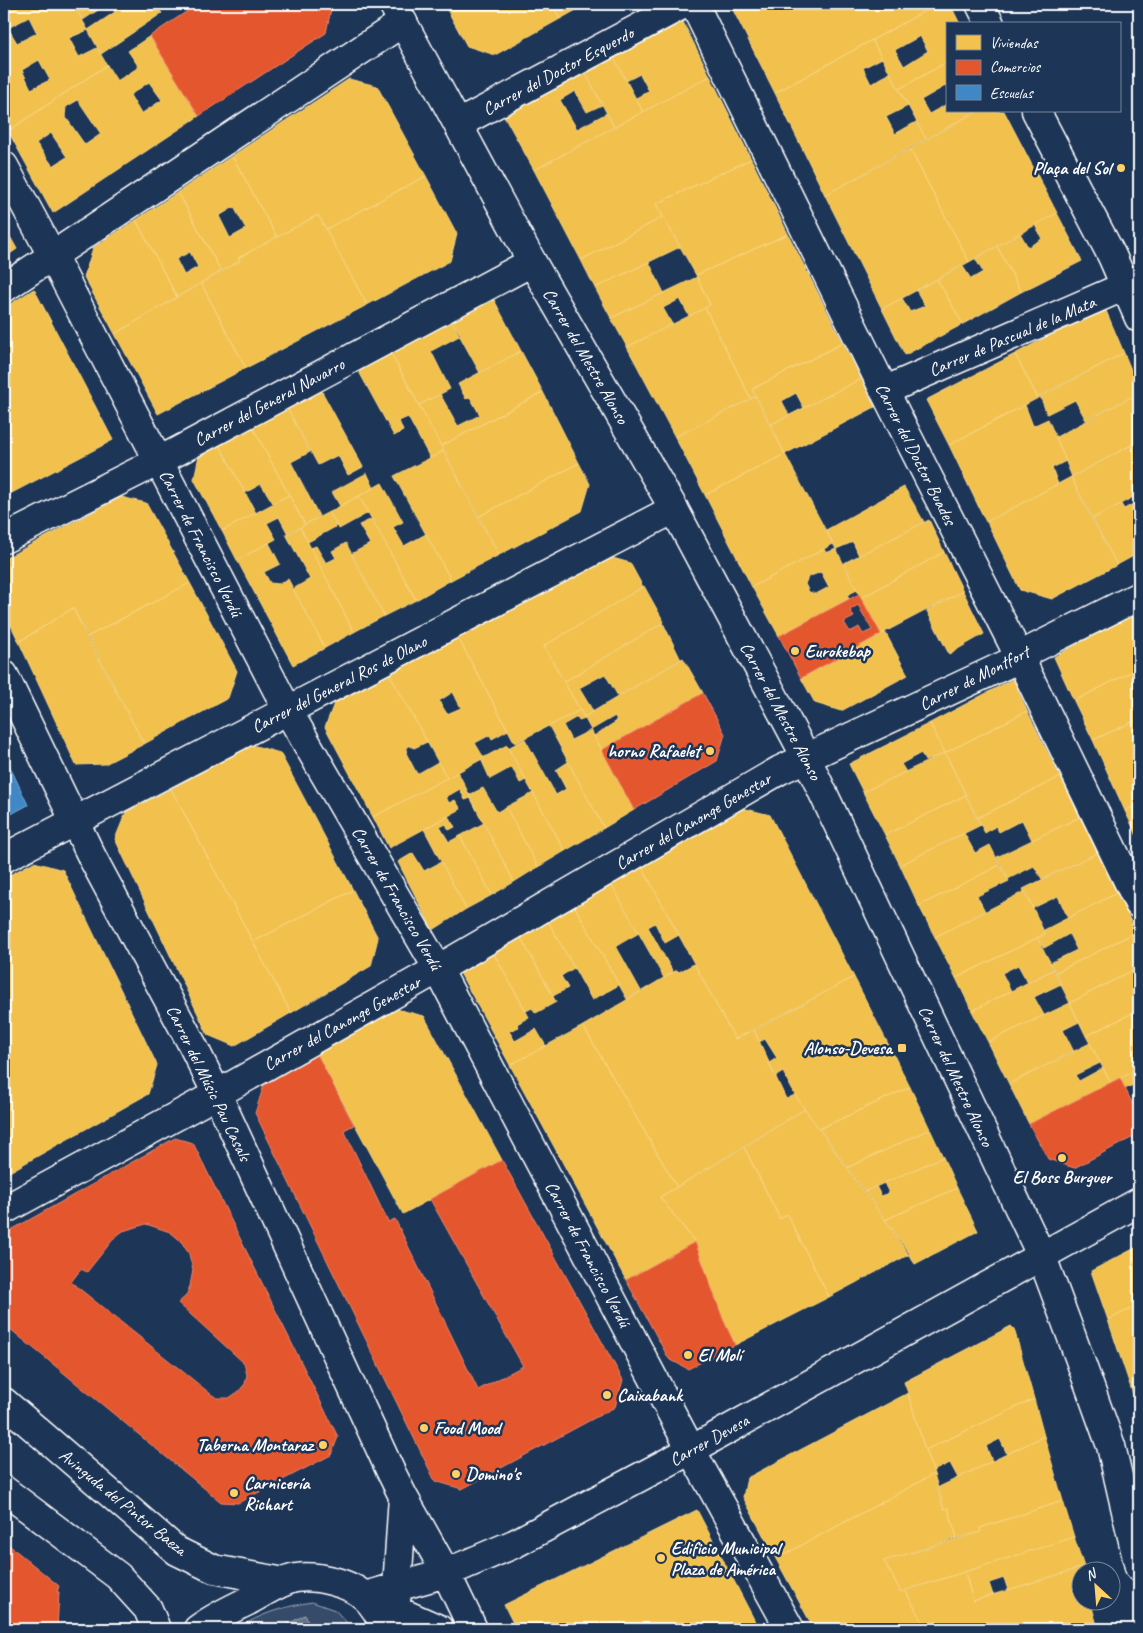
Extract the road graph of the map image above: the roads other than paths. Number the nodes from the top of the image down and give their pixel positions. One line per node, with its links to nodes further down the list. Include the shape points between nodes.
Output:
1 (684, 4): 5 (street, Carrer del Doctor Esquerdo)
2 (694, 4): 12 (street, Carrer del Doctor Buades)
3 (398, 13): 5 (street, Carrer del Mestre Alonso); 7 (street)
4 (1037, 112): 9 (street, via 1112,256)
5 (458, 124): 8 (street, Carrer del Mestre Alonso)
6 (4, 166): 7 (street, Carrer de Francisco Verdú)
7 (52, 255): 10 (street); 13 (street, Carrer de Francisco Verdú)
8 (532, 262): 13 (street, Carrer del General Navarro); 14 (street, Carrer del Mestre Alonso)
9 (1132, 283): 11 (street); 12 (street, Carrer de Pascual de la Mata)
10 (4, 288)
11 (1139, 318)
12 (885, 392): 17 (street, Carrer del Doctor Buades)
13 (159, 461): 15 (street, Carrer del General Navarro); 19 (street, Carrer de Francisco Verdú)
14 (674, 509): 19 (street, Carrer del General Ros de Olano); 20 (street, Carrer del Mestre Alonso)
15 (4, 539)
16 (1139, 596): 17 (street, Carrer de Montfort)
17 (1020, 658): 20 (street, Carrer de Montfort); 23 (street, Carrer del Doctor Buades)
18 (4, 675): 21 (street, Carrer del Músic Pau Casals)
19 (288, 711): 21 (street, Carrer del General Ros de Olano); 24 (street, Carrer de Francisco Verdú)
20 (807, 758): 24 (street, Carrer del Canonge Genestar, via 780,770); 28 (street, Carrer del Mestre Alonso)
21 (74, 821): 22 (street, Carrer del General Ros de Olano); 25 (street, Carrer del Músic Pau Casals)
22 (4, 858)
23 (1139, 904)
24 (438, 969): 25 (street, Carrer del Canonge Genestar); 31 (street, Carrer de Francisco Verdú)
25 (217, 1094): 27 (street, Carrer del Canonge Genestar); 33 (street, Carrer del Músic Pau Casals)
26 (1139, 1202): 28 (street, Carrer Devesa)
27 (4, 1210)
28 (1042, 1257): 30 (street, Carrer del Mestre Alonso); 31 (street, Carrer Devesa)
29 (4, 1402): 37 (street, Avinguda del Pintor Baeza, via 176,1551 214,1569)
30 (1111, 1446): 34 (street, Carrer del Mestre Alonso); 35 (street, Carrer del Mestre Alonso)
31 (692, 1450): 36 (street, Carrer Devesa, via 514,1544); 44 (street, Carrer de Francisco Verdú)
32 (4, 1490): 40 (street, via 118,1576 148,1609)
33 (403, 1496): 36 (street, Carrer del Músic Pau Casals); 39 (street, Carrer del Músic Pau Casals)
34 (1139, 1520)
35 (1139, 1566)
36 (446, 1573): 39 (street, Carrer Devesa); 43 (street, Carrer del Músic Pau Casals)
37 (284, 1582): 38 (street, via 318,1577 352,1588); 41 (street)
38 (365, 1596): 39 (street, Carrer Devesa); 39 (street, via 376,1611)
39 (393, 1614): 42 (street)
40 (156, 1629)
41 (198, 1629)
42 (439, 1629)
43 (473, 1629)
44 (790, 1629)

